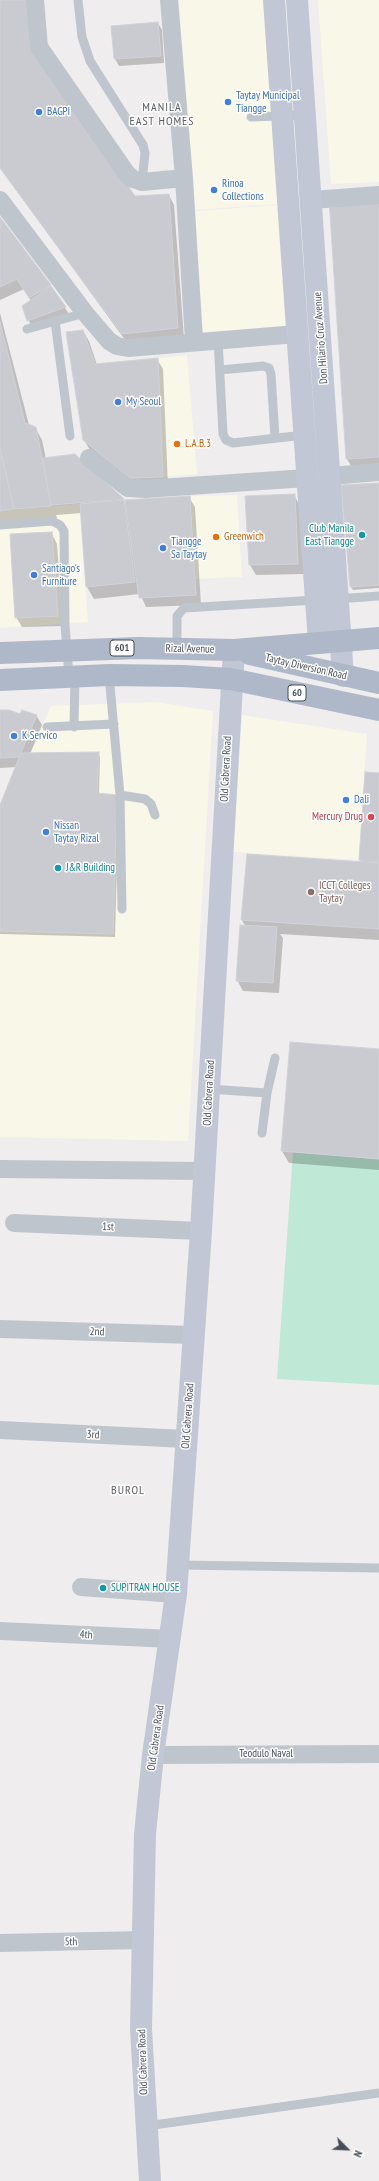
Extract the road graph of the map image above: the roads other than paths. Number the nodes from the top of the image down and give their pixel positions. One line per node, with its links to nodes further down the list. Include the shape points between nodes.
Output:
1 (35, 0): 10 (street, via 39,47 127,174)
2 (78, 0): 10 (lane, via 82,37 90,61 144,145)
3 (169, 0): 9 (street)
4 (274, 0): 8 (street)
5 (297, 0): 6 (street, Don Hilario Cruz Avenue)
6 (305, 115): 8 (lane); 13 (street, Don Hilario Cruz Avenue)
7 (251, 117): 8 (lane)
8 (283, 117): 17 (street)
9 (184, 178): 10 (street); 19 (street)
10 (142, 182)
11 (379, 195): 13 (street)
12 (0, 200): 14 (street)
13 (312, 200): 26 (street, Don Hilario Cruz Avenue)
14 (85, 313): 15 (lane); 19 (street, via 109,342 117,346 128,348)
15 (55, 321): 16 (lane); 22 (lane)
16 (27, 329)
17 (297, 334): 18 (street); 21 (street)
18 (218, 339): 19 (street); 20 (lane)
19 (194, 341)
20 (220, 370): 23 (lane, via 263,366 269,368); 23 (lane, via 223,434 226,440 233,443)
21 (304, 435): 23 (lane); 27 (street)
22 (70, 436)
23 (275, 438)
24 (89, 458): 27 (street, via 128,488)
25 (379, 472): 26 (street)
26 (330, 476): 30 (street, Don Hilario Cruz Avenue)
27 (307, 478): 31 (street)
28 (0, 525): 36 (lane, via 52,521 60,525 64,531)
29 (379, 596): 30 (lane)
30 (338, 599): 31 (lane); 33 (street, Don Hilario Cruz Avenue)
31 (316, 600): 34 (street); 35 (lane, via 184,608 177,616)
32 (379, 638): 33 (main road, Rizal Avenue / 601)
33 (341, 641): 34 (main road, Rizal Avenue / 601); 42 (street, Don Hilario Cruz Avenue)
34 (319, 643): 37 (main road, Rizal Avenue / 601)
35 (177, 648): 36 (main road, Rizal Avenue / 601); 37 (main road, Rizal Avenue / 601)
36 (68, 650): 38 (main road, Rizal Avenue / 601); 40 (lane)
37 (234, 650): 41 (main road, via 207,659); 42 (main road, Taytay Diversion Road); 43 (street, Old Cabrera Road)
38 (0, 653)
39 (110, 675): 40 (main road); 41 (main road); 47 (lane)
40 (72, 676): 44 (main road); 48 (lane)
41 (183, 676): 43 (main road)
42 (343, 676): 45 (main road, Taytay Diversion Road)
43 (231, 679): 46 (main road, 60); 54 (street, Old Cabrera Road)
44 (0, 680)
45 (379, 684)
46 (379, 710)
47 (114, 724): 48 (lane); 50 (lane)
48 (74, 726): 49 (lane)
49 (47, 727)
50 (120, 795): 51 (lane, via 145,799 151,804); 52 (lane)
51 (155, 815)
52 (122, 909)
53 (275, 1058): 55 (lane)
54 (209, 1089): 55 (lane); 58 (street, Old Cabrera Road)
55 (267, 1093): 56 (lane)
56 (262, 1133)
57 (0, 1170): 58 (street)
58 (204, 1171): 60 (street, Old Cabrera Road)
59 (14, 1223): 60 (street, 1st)
60 (201, 1231): 62 (street, Old Cabrera Road)
61 (0, 1329): 62 (street, 2nd)
62 (193, 1335): 64 (street, Old Cabrera Road)
63 (0, 1430): 64 (street, 3rd)
64 (186, 1439): 65 (street, Old Cabrera Road)
65 (178, 1565): 66 (lane); 68 (street, Old Cabrera Road)
66 (379, 1568)
67 (81, 1588): 68 (street)
68 (176, 1594): 70 (street, Old Cabrera Road)
69 (0, 1630): 70 (street, 4th)
70 (171, 1638): 72 (street, Old Cabrera Road)
71 (379, 1754): 72 (street, Teodulo Naval)
72 (153, 1755): 73 (street, Old Cabrera Road, via 145,1834)
73 (142, 1940): 74 (street, 5th); 76 (street, Old Cabrera Road, via 141,2029)
74 (0, 1943)
75 (379, 2093): 76 (lane)
76 (145, 2126): 77 (street, Old Cabrera Road)
77 (150, 2181)

